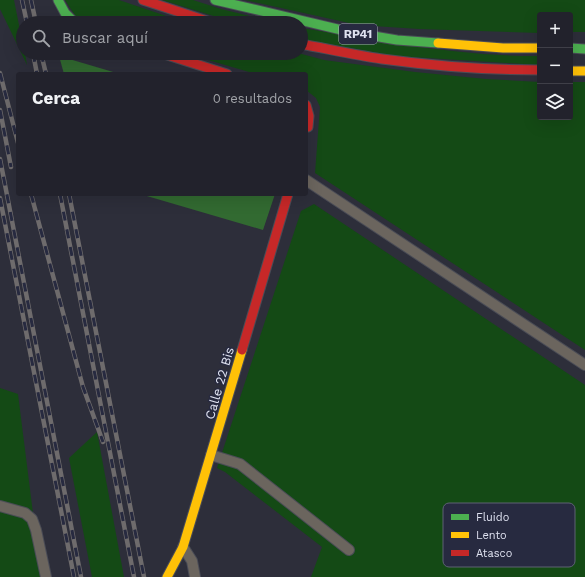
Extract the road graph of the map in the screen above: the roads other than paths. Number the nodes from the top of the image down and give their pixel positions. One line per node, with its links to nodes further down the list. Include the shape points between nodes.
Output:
1 (58, 0): 4 (main road)
2 (143, 0): 5 (main road)
3 (215, 0): 6 (main road, RP41)
4 (68, 16)
5 (192, 16)
6 (282, 16)
7 (308, 22): 9 (main road, RP41, via 397,40)
8 (308, 45): 13 (main road, RP41, via 418,63)
9 (537, 48)
10 (573, 48): 11 (main road)
11 (585, 48)
12 (183, 60): 16 (main road)
13 (537, 70)
14 (585, 70): 15 (main road)
15 (573, 71)
16 (221, 72)
17 (308, 112): 18 (main road)
18 (308, 124)
19 (308, 181): 21 (street)
20 (287, 196): 22 (main road, Calle 22 Bis)
21 (585, 365)
22 (211, 455): 24 (main road, Calle 22 Bis); 25 (street, via 240,464)
23 (0, 506): 26 (street, via 25,513 32,519)
24 (183, 547): 27 (main road, Calle 22 Bis); 28 (street, via 192,561)
25 (349, 550)
26 (46, 577)
27 (167, 577)
28 (195, 577)

